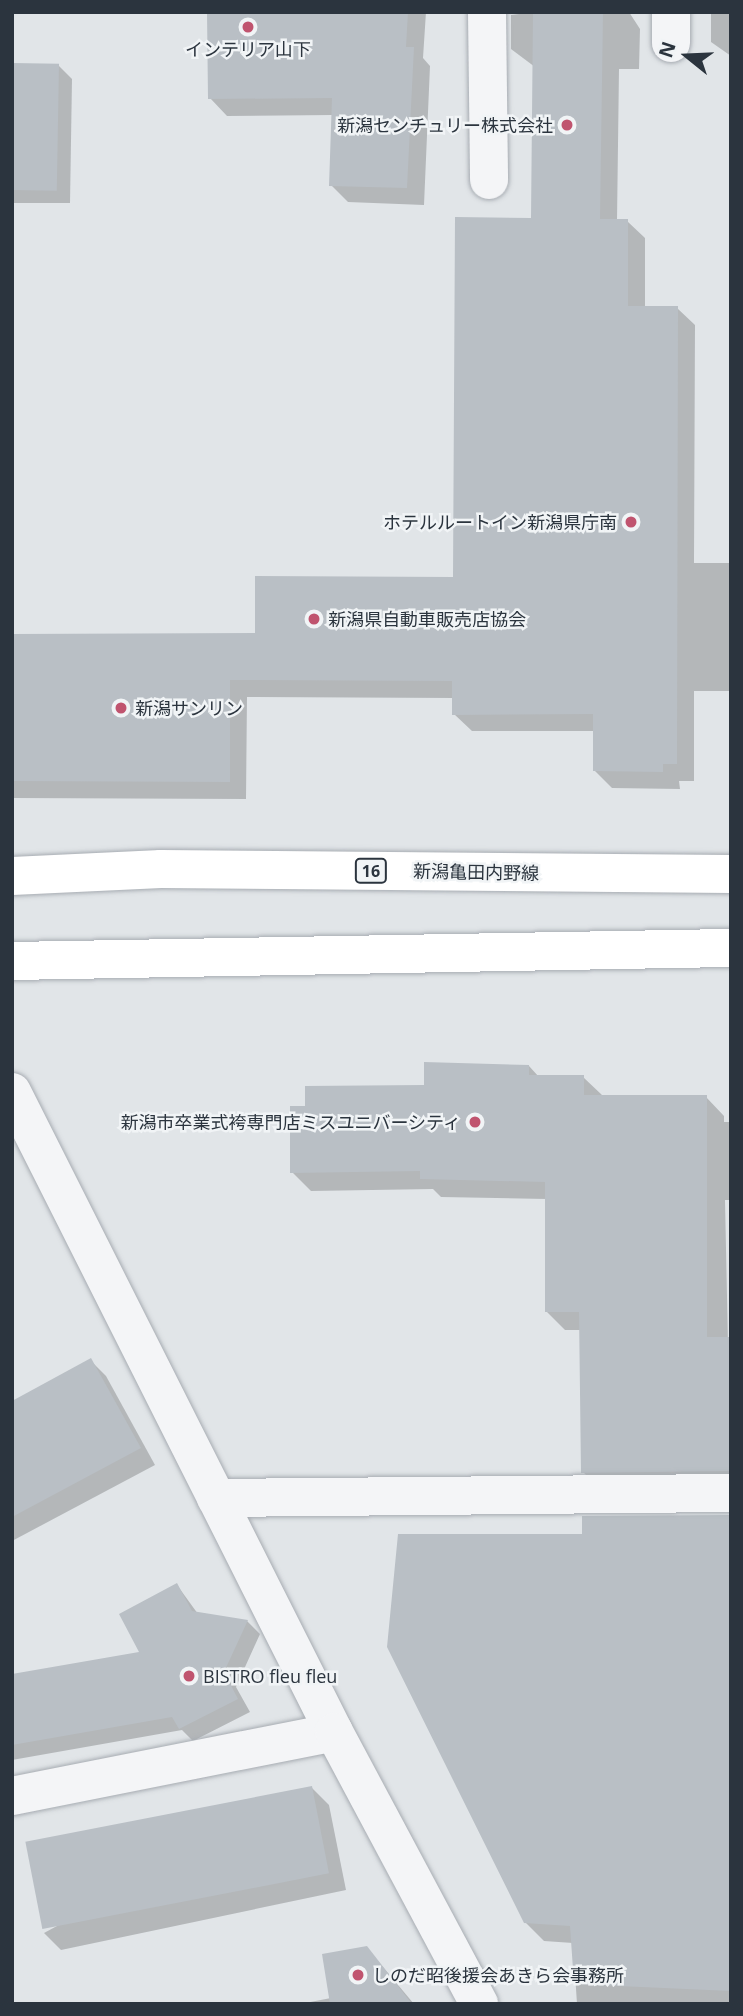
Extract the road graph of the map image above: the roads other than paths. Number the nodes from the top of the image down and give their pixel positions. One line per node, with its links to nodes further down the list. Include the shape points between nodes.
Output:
1 (487, 12): 2 (street)
2 (489, 180)
3 (731, 874): 4 (main road, 新潟亀田内野線 / 16, via 161,869)
4 (12, 876)
5 (731, 948): 6 (main road)
6 (12, 961)
7 (12, 1092): 9 (street)
8 (731, 1493): 9 (street)
9 (216, 1498): 10 (street)
10 (334, 1732): 11 (street); 12 (street)
11 (12, 1796)
12 (478, 2004)

